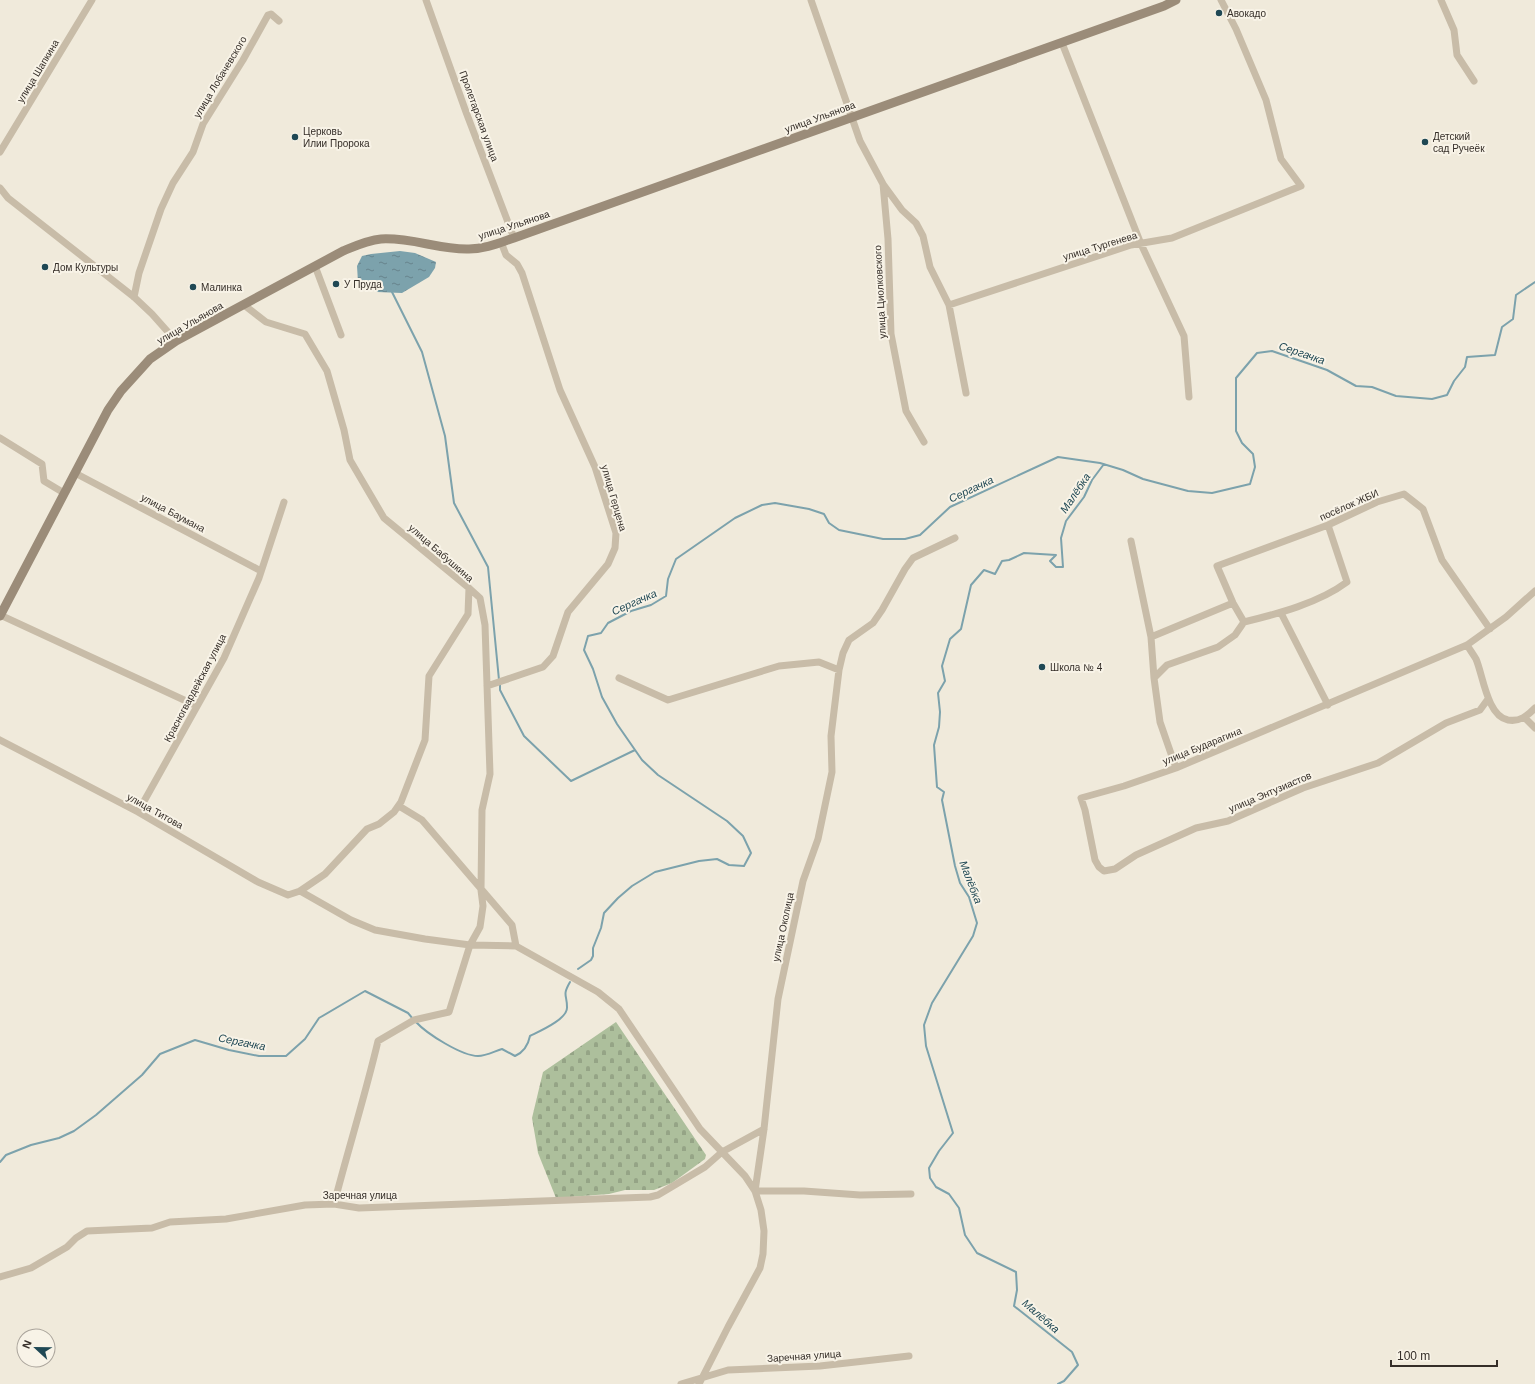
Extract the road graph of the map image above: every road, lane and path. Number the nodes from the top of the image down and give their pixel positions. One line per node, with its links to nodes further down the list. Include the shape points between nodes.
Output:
1 (92, 0): 11 (street, улица Шапкина)
2 (426, 0): 14 (street, Пролетарская улица)
3 (811, 0): 10 (street, улица Циолковского)
4 (1176, 0): 8 (main road, улица Ульянова)
5 (1221, 0): 16 (street, улица Тургенева, via 1236,28 1266,100 1281,159 1301,186 1172,238)
6 (1442, 0): 9 (street, via 1454,30 1457,56)
7 (279, 21): 18 (street, улица Лобачевского, via 271,14 268,15 203,124 193,152 173,183 161,209 139,273)
8 (1062, 43): 10 (main road, улица Ульянова); 16 (street)
9 (1474, 81)
10 (852, 118): 12 (street, улица Циолковского); 14 (main road, улица Ульянова)
11 (0, 152)
12 (882, 184): 20 (street, улица Циолковского, via 902,210 916,223 923,236 930,267); 26 (street, улица Циолковского, via 888,239 891,334 906,411)
13 (0, 188): 18 (street, via 8,198)
14 (514, 238): 15 (main road, улица Ульянова)
15 (501, 242): 17 (main road, улица Ульянова, via 469,249 381,239 360,244); 46 (street, улица Герцена, via 506,255 517,264 522,273 560,390 595,467 616,533 615,548 608,564 568,612 553,656 543,667)
16 (1141, 244): 20 (street, улица Тургенева); 24 (street, via 1184,336)
17 (315, 266): 19 (main road, улица Ульянова); 21 (street)
18 (134, 297): 22 (street)
19 (244, 304): 22 (main road, улица Ульянова); 34 (street, улица Бабушкина, via 266,322 305,334 327,371 350,460 384,518)
20 (949, 305): 23 (street, улица Циолковского)
21 (340, 335)
22 (176, 341): 27 (main road, улица Ульянова, via 150,359 121,390)
23 (966, 393)
24 (1189, 397)
25 (0, 438): 28 (street, via 42,464 44,481)
26 (924, 442)
27 (75, 473): 28 (main road, улица Ульянова); 33 (street, улица Баумана)
28 (64, 493): 38 (main road, улица Ульянова)
29 (284, 502): 33 (street, Красногвардейская улица)
30 (1328, 526): 36 (street, посёлок ЖБИ, via 1217,566); 37 (street, via 1347,582 1337,590); 40 (street, посёлок ЖБИ, via 1377,502 1404,494 1423,509 1442,560)
31 (955, 538): 43 (street, улица Околица, via 913,558 873,623 849,640 842,653)
32 (1131, 542): 41 (street)
33 (262, 571): 49 (street, Красногвардейская улица, via 224,658)
34 (469, 588): 46 (street, via 480,598 485,625); 56 (street, улица Бабушкина, via 468,614 429,676 425,740)
35 (1535, 591): 40 (street, улица Бударагина)
36 (1233, 603): 39 (street); 41 (street)
37 (1281, 613): 39 (street); 48 (street)
38 (0, 615): 49 (street)
39 (1244, 622): 45 (street, via 1235,635 1218,647 1167,665)
40 (1490, 629): 42 (street, улица Бударагина)
41 (1151, 637): 45 (street)
42 (1467, 645): 47 (street, via 1476,658); 48 (street, улица Бударагина)
43 (839, 670): 44 (street, via 819,662 778,666 668,700); 62 (street, улица Околица, via 831,736 832,772 818,839 803,881 778,999)
44 (619, 678)
45 (1154, 678): 54 (street, via 1160,722)
46 (487, 686): 58 (street, via 490,774 482,810)
47 (1488, 699): 51 (street, via 1497,715 1503,719); 55 (street, улица Энтузиастов, via 1480,710 1446,723 1378,762 1303,788 1228,821 1196,828 1136,855 1115,869 1104,871 1095,860 1085,810)
48 (1328, 705): 54 (street, улица Бударагина)
49 (197, 706): 57 (street, Красногвардейская улица)
50 (1535, 708): 51 (street)
51 (1525, 718): 52 (street)
52 (1535, 728)
53 (0, 740): 57 (street, улица Титова)
54 (1176, 768): 55 (street, улица Бударагина)
55 (1080, 798)
56 (399, 806): 58 (street, via 422,820); 59 (street, улица Бабушкина, via 379,824 367,829 325,874)
57 (138, 812): 59 (street, улица Титова, via 258,882 288,895)
58 (481, 890): 60 (street, via 483,906 480,927); 61 (street, via 512,925)
59 (300, 891): 60 (street, via 351,920 375,930)
60 (470, 945): 61 (street); 66 (street, via 449,1012 414,1020 378,1042 368,1087)
61 (516, 946): 63 (street, via 598,992 619,1009 700,1129)
62 (764, 1129): 63 (street, Заречная улица); 64 (street, улица Околица)
63 (722, 1152): 64 (street, via 745,1176); 66 (street, Заречная улица, via 706,1167 658,1195 650,1197 359,1208)
64 (755, 1192): 65 (street); 69 (street, via 764,1231 760,1268)
65 (911, 1194)
66 (334, 1204): 67 (street, Заречная улица, via 305,1206 226,1219 170,1222 152,1228 87,1230 67,1247 31,1268)
67 (0, 1277)
68 (909, 1356): 69 (street, Заречная улица, via 820,1366 728,1370)
69 (700, 1381): 70 (street, Заречная улица)
70 (681, 1384)

